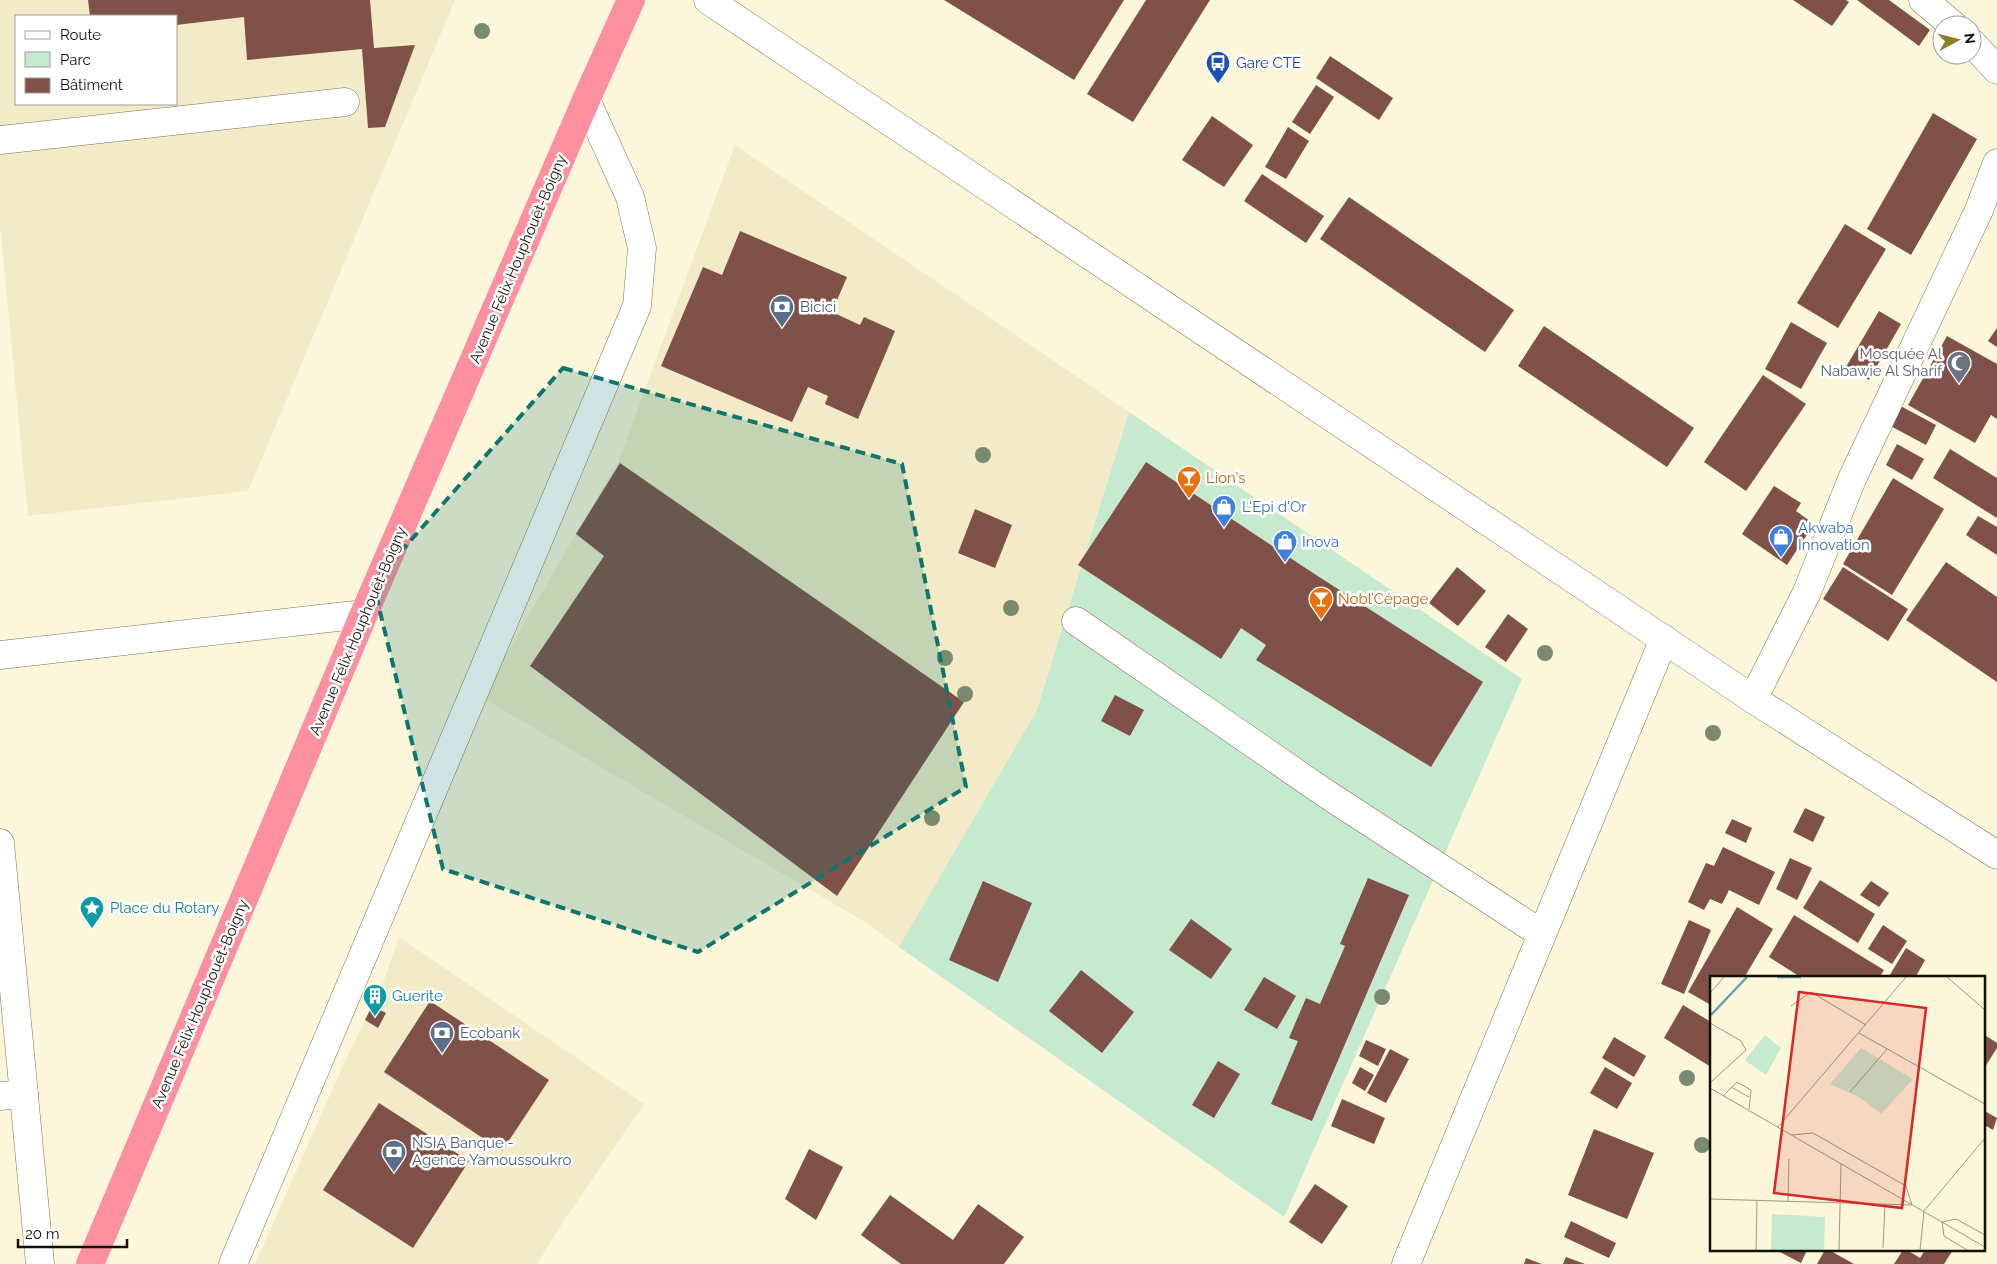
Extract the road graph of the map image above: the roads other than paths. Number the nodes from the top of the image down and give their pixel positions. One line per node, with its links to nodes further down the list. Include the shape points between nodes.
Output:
1 (631, 0): 7 (highway, Avenue Félix Houphouët-Boigny)
2 (708, 0): 13 (street)
3 (1923, 0): 4 (street)
4 (1941, 15)
5 (1982, 54): 6 (street)
6 (1997, 70)
7 (586, 100): 11 (highway, Avenue Félix Houphouët-Boigny); 22 (street, via 632,205 642,248 636,306)
8 (345, 102): 9 (street)
9 (0, 140)
10 (1997, 163): 15 (street, via 1975,218 1852,479 1807,592)
11 (364, 614): 14 (street); 21 (highway, Avenue Félix Houphouët-Boigny)
12 (1076, 621): 18 (street, via 1325,793)
13 (1664, 639): 15 (street); 18 (street)
14 (0, 655)
15 (1754, 699): 17 (street)
16 (0, 843): 19 (street)
17 (1997, 855)
18 (1542, 934): 23 (street)
19 (12, 1095): 20 (street)
20 (40, 1264)
21 (90, 1264)
22 (233, 1264)
23 (1406, 1264)

